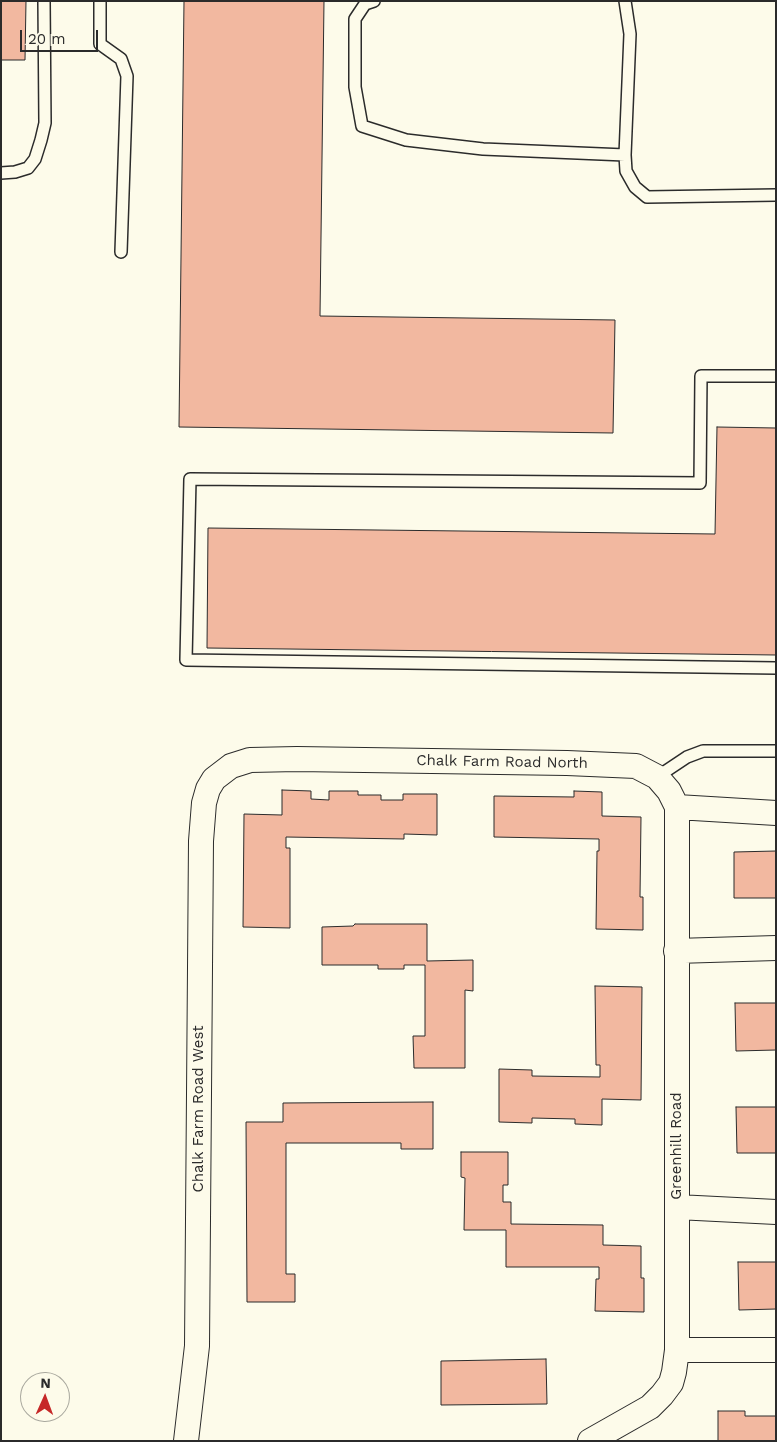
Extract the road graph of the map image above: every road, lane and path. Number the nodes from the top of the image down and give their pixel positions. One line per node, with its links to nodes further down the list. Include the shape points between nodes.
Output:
1 (44, 1): 6 (lane, via 45,123 41,140 35,159 28,168)
2 (100, 1): 8 (lane, via 100,44 121,59 127,76)
3 (374, 1): 5 (lane, via 364,4 355,19 355,88 362,126 406,140 483,149)
4 (625, 1): 5 (lane, via 630,34)
5 (625, 155): 7 (lane, via 626,171 635,186 648,197)
6 (1, 174)
7 (776, 195)
8 (122, 252)
9 (776, 376): 10 (lane, via 701,376 700,483 190,480 186,660)
10 (776, 668)
11 (776, 751): 12 (lane, via 703,751 687,757)
12 (657, 777): 13 (street, Chalk Farm Road North, via 636,766 297,759 250,760 231,766); 14 (street, Chalk Farm Road North)
13 (214, 779): 22 (street, Chalk Farm Road West, via 204,803 201,841 197,1346)
14 (677, 808): 15 (street); 17 (street, Greenhill Road)
15 (776, 813)
16 (776, 948): 17 (street)
17 (676, 951): 18 (street, Greenhill Road)
18 (677, 1206): 19 (street); 20 (street, Greenhill Road)
19 (776, 1212)
20 (676, 1350): 21 (street); 23 (street, Greenhill Road, via 671,1383 662,1395 650,1407)
21 (776, 1350)
22 (186, 1441)
23 (590, 1441)

